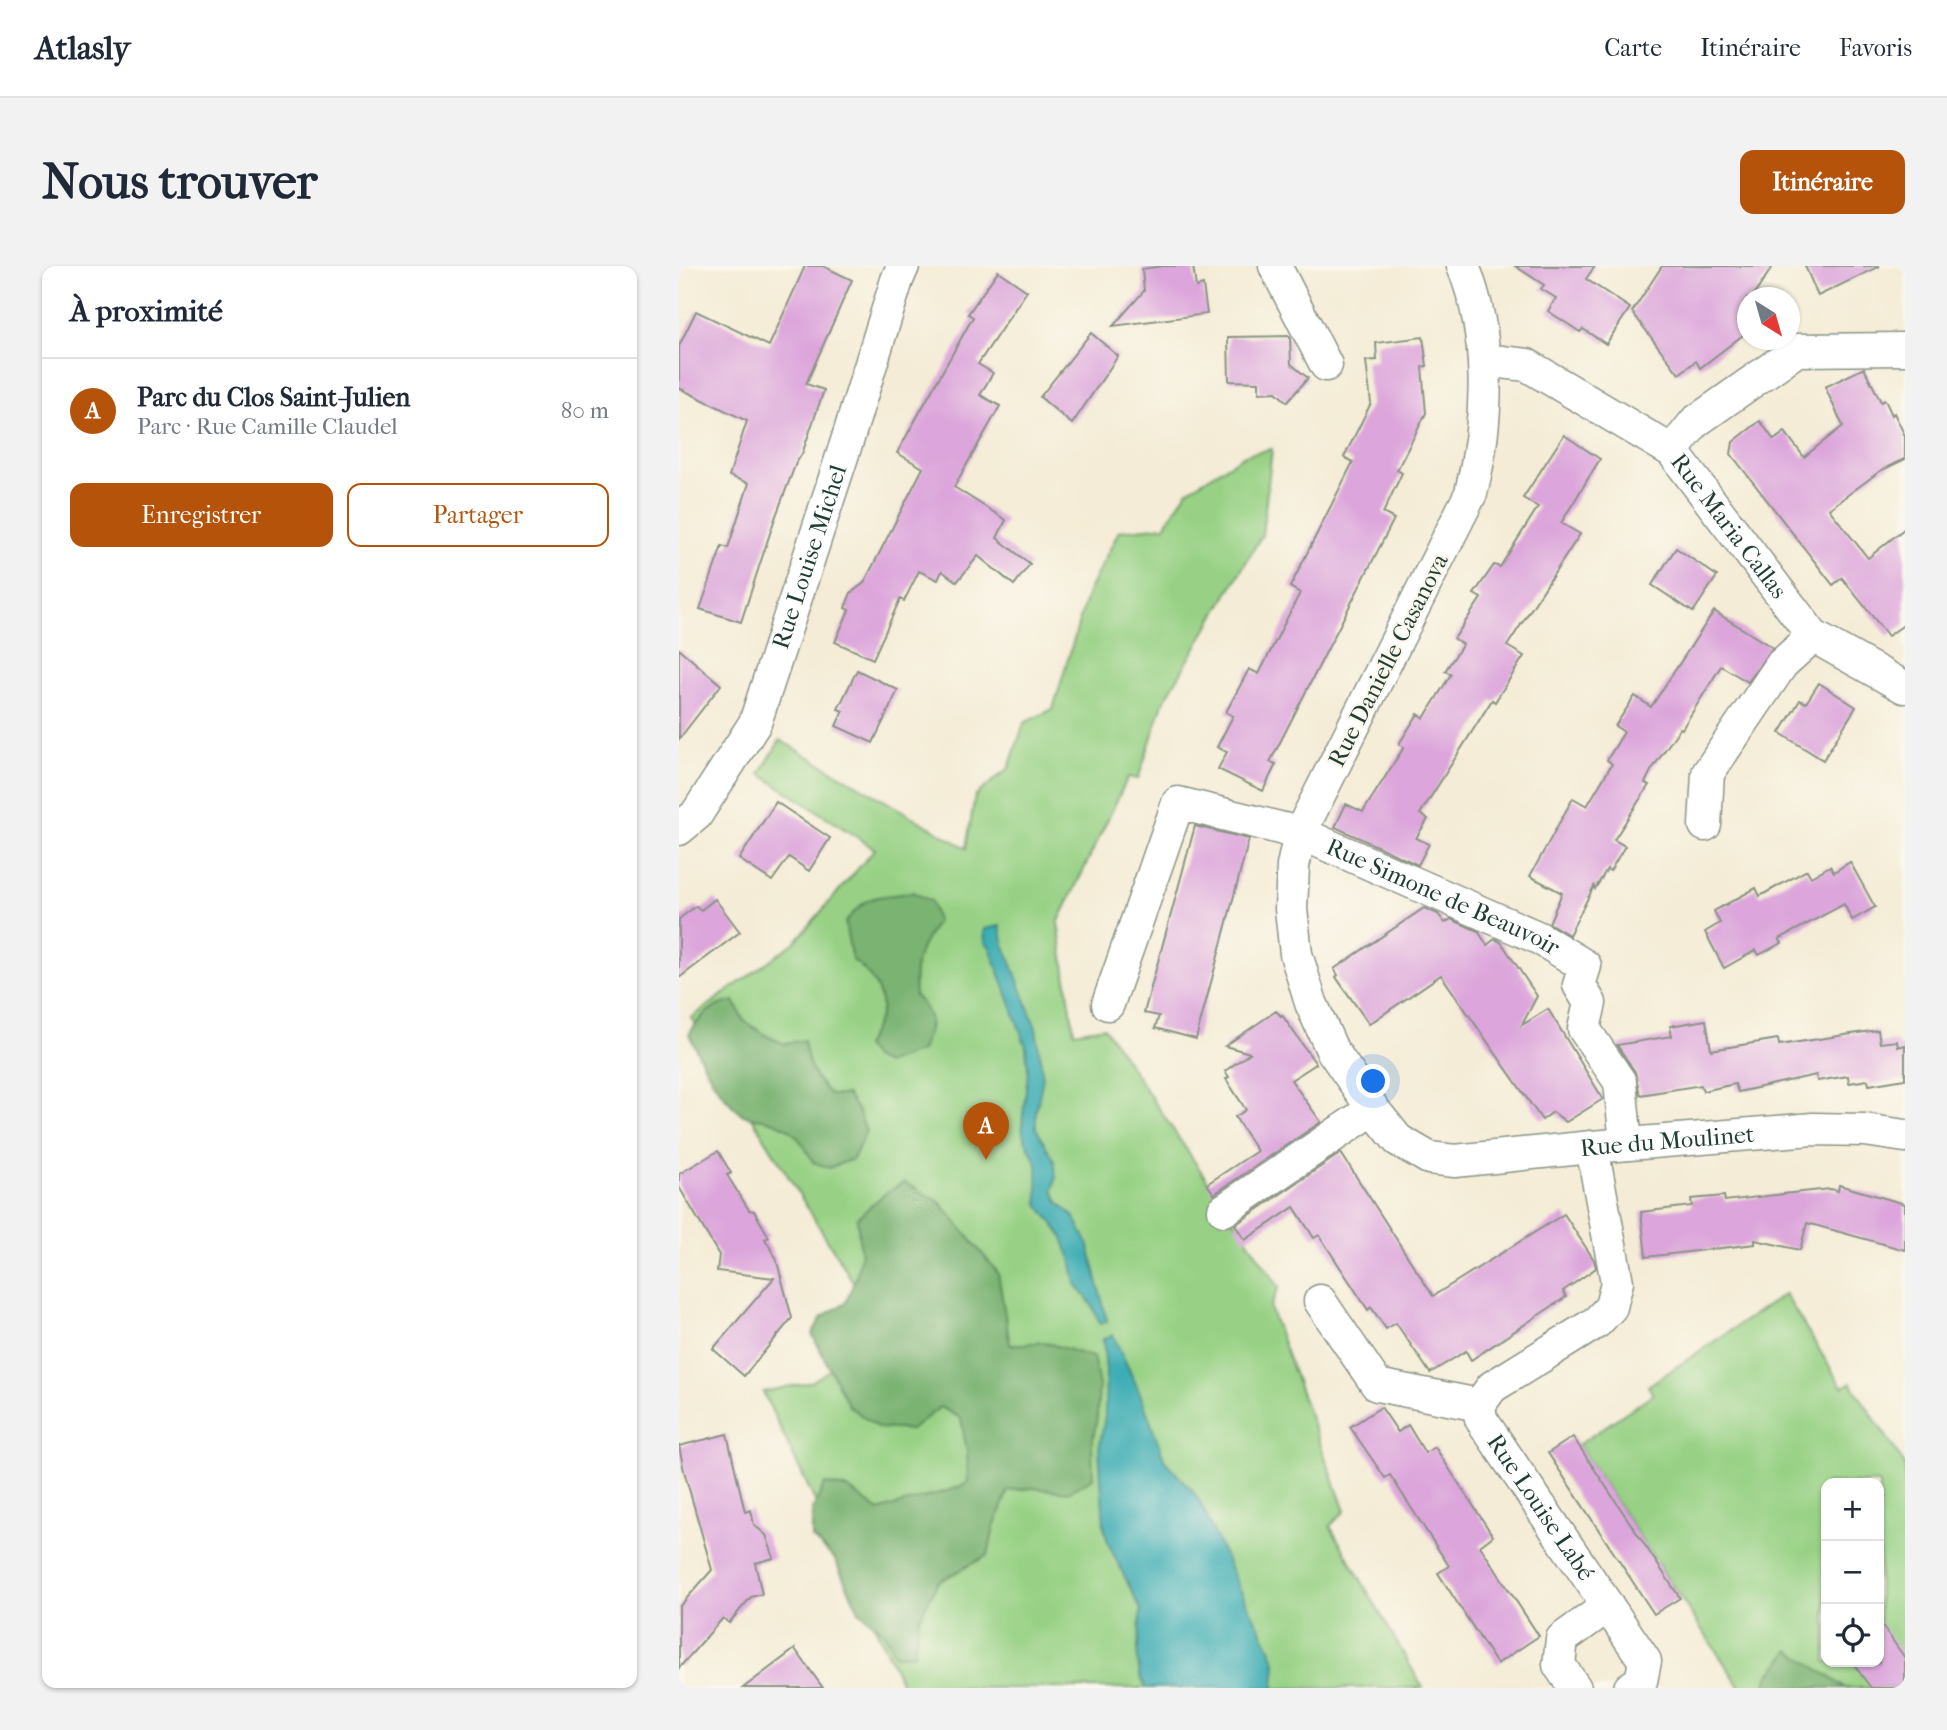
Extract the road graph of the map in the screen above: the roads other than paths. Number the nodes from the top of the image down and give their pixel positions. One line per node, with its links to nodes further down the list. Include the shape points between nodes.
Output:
1 (903, 266): 11 (street, Rue Louise Michel, via 755,723 696,815)
2 (1275, 266): 6 (street)
3 (1463, 266): 5 (street, Rue Danielle Casanova, via 1479,319)
4 (1905, 349): 7 (street, via 1797,350 1695,422)
5 (1484, 360): 7 (street, Rue Maria Callas, via 1527,365); 12 (street, Rue Danielle Casanova, via 1484,424 1471,493)
6 (1326, 365)
7 (1672, 451): 8 (street, Rue Maria Callas)
8 (1813, 636): 9 (street, Rue Maria Callas); 10 (street, via 1782,664 1708,773)
9 (1904, 687)
10 (1705, 825)
11 (679, 829)
12 (1300, 833): 13 (street, Rue Simone de Beauvoir, via 1178,803); 14 (street, Rue Danielle Casanova, via 1291,909 1296,954 1332,1050); 16 (street, Rue Simone de Beauvoir, via 1539,938 1585,965 1579,985 1590,1003 1584,1029 1620,1082)
13 (1108, 1004)
14 (1373, 1109): 18 (street, Rue Danielle Casanova, via 1398,1140); 19 (street)
15 (1905, 1136): 16 (street, Rue du Moulinet, via 1813,1129)
16 (1626, 1144): 17 (street, Rue du Moulinet)
17 (1592, 1147): 18 (street, Rue du Moulinet, via 1455,1161); 21 (street, Rue Louise Labé, via 1618,1282 1611,1307 1597,1322 1492,1387)
18 (1429, 1158)
19 (1224, 1210)
20 (1320, 1301): 21 (street, Rue Louise Labé, via 1377,1385)
21 (1479, 1405): 22 (street, Rue Louise Labé, via 1481,1419)
22 (1608, 1606): 23 (street, Rue Louise Labé, via 1562,1639 1559,1665); 24 (street, Rue Louise Labé, via 1645,1661 1641,1681)
23 (1575, 1688)
24 (1630, 1688)

